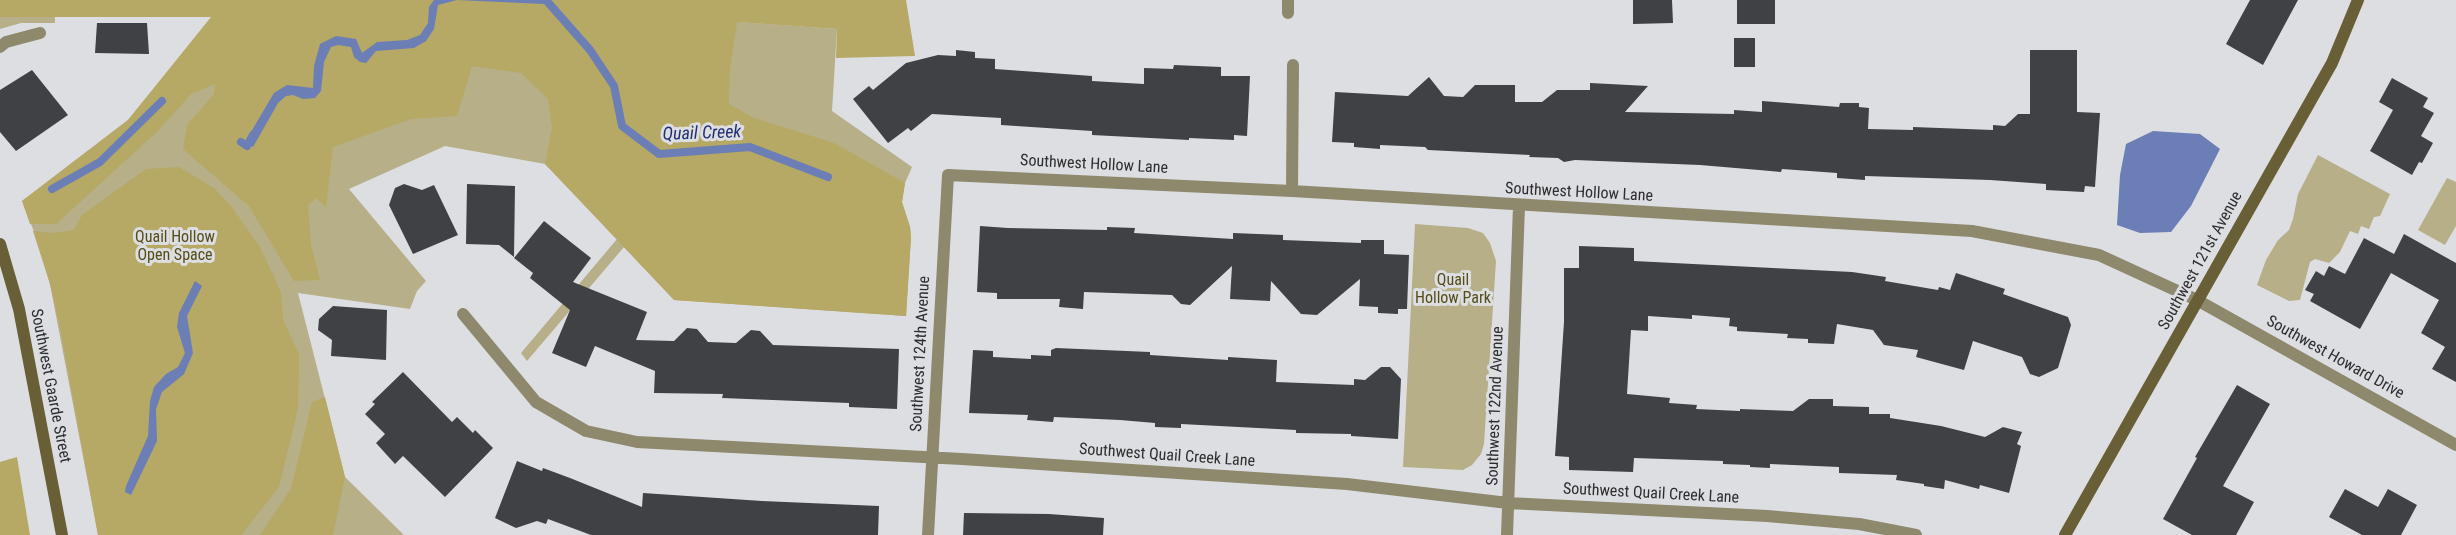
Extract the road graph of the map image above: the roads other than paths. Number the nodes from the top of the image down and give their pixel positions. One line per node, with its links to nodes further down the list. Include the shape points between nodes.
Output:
1 (1288, 0): 3 (street)
2 (2358, 0): 11 (main road, Southwest 121st Avenue, via 2332,63)
3 (1288, 13)
4 (40, 33): 5 (street)
5 (0, 46)
6 (1293, 65): 8 (street)
7 (948, 175): 8 (street, Southwest Hollow Lane); 14 (street, Southwest 124th Avenue)
8 (1292, 191): 9 (street, Southwest Hollow Lane)
9 (1519, 206): 11 (street, Southwest Hollow Lane, via 1972,231 2099,255); 15 (street, Southwest 122nd Avenue)
10 (0, 244): 16 (main road, Southwest Gaarde Street, via 19,309)
11 (2198, 300): 13 (street, Southwest Howard Drive); 20 (main road, Southwest 121st Avenue)
12 (463, 314): 14 (street, Southwest Quail Creek Lane, via 536,402 586,431 637,442)
13 (2456, 445)
14 (932, 457): 15 (street, Southwest Quail Creek Lane, via 1347,483); 17 (street, Southwest 124th Avenue)
15 (1508, 503): 18 (street, Southwest 122nd Avenue); 19 (street, Southwest Quail Creek Lane, via 1778,517 1859,524)
16 (62, 535)
17 (928, 535)
18 (1507, 535)
19 (1916, 535)
20 (2065, 535)

